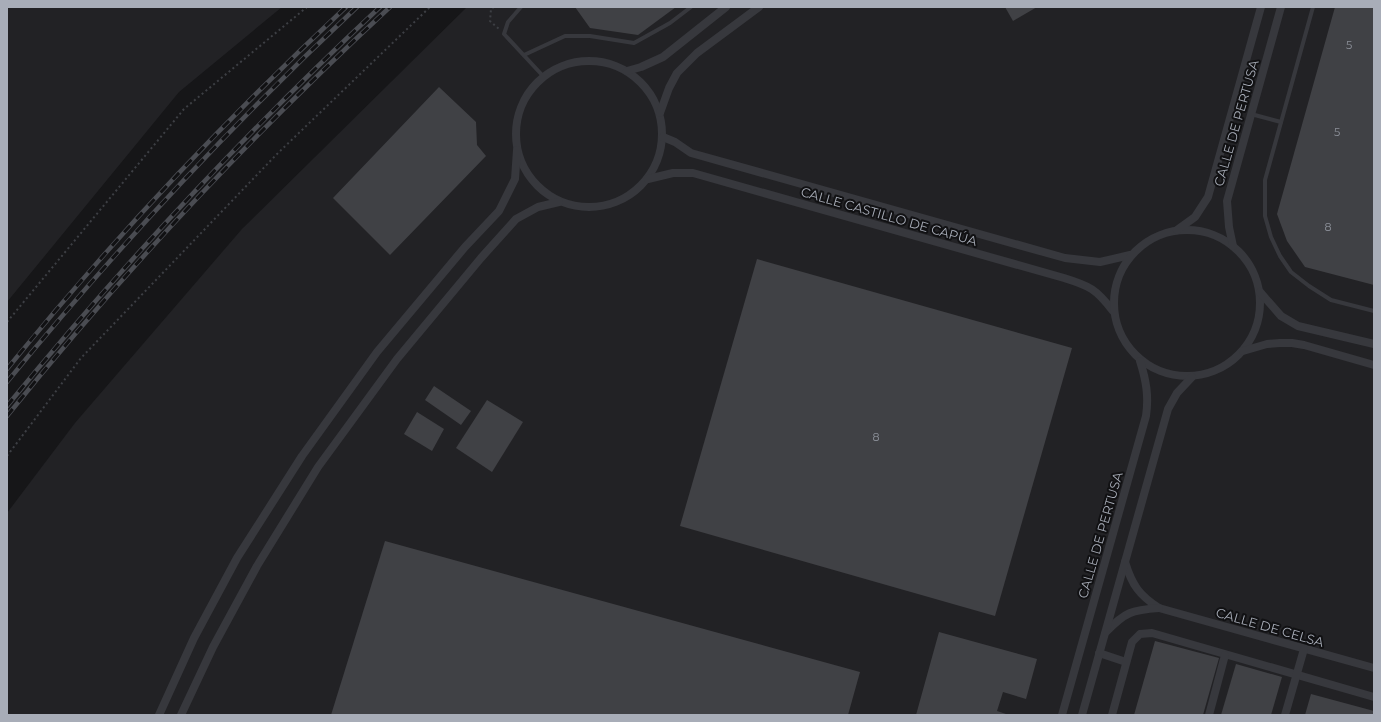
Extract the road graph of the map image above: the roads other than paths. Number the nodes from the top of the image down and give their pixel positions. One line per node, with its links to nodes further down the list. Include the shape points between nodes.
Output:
1 (521, 7): 8 (lane, via 508,22 504,34)
2 (691, 7): 8 (lane, via 670,23 634,43 590,36 565,36)
3 (726, 7): 9 (street, via 662,57)
4 (759, 7): 11 (street, via 697,53 677,73)
5 (1261, 7): 18 (street, CALLE DE PERTUSA, via 1208,197 1195,216)
6 (1281, 7): 12 (street, CALLE DE PERTUSA)
7 (1313, 7): 13 (lane)
8 (524, 55): 10 (lane)
9 (627, 71): 10 (street, via 611,64 576,62 558,67); 11 (street, via 641,82 652,96)
10 (543, 76): 15 (street, via 529,91 520,110 515,130)
11 (660, 113): 14 (street)
12 (1251, 114): 13 (lane); 19 (street, CALLE DE PERTUSA, via 1227,201)
13 (1282, 122): 23 (lane, via 1265,180 1265,216 1280,256 1291,272 1331,300)
14 (663, 137): 16 (street, via 660,155); 20 (street, CALLE CASTILLO DE CAPÚA, via 692,152 1065,258 1100,262)
15 (517, 150): 17 (street, via 525,172 540,190); 39 (street, via 515,179 499,212 465,247 377,352 302,456 237,558 194,638)
16 (648, 179): 17 (street, via 634,193 598,208 578,207); 22 (street, CALLE CASTILLO DE CAPÚA, via 673,173 693,173 1056,276 1086,285 1101,296)
17 (560, 202): 40 (street, via 538,207 516,219 397,359 318,468 257,566 213,647)
18 (1177, 230): 19 (street, via 1197,230 1216,236); 20 (street, via 1144,243)
19 (1233, 246): 21 (street, via 1246,259 1255,274)
20 (1130, 256): 22 (street, via 1120,272 1114,291)
21 (1260, 292): 24 (street, via 1281,316 1298,326); 25 (street, via 1260,312 1254,333)
22 (1113, 311): 26 (street, via 1118,328)
23 (1374, 311)
24 (1374, 344)
25 (1243, 351): 27 (street, via 1267,344 1292,343); 28 (street, via 1229,364 1211,373)
26 (1140, 361): 28 (street, via 1162,373); 41 (street, CALLE DE PERTUSA, via 1147,385 1146,416)
27 (1374, 365)
28 (1192, 377): 29 (street, via 1177,393 1168,409)
29 (1125, 562): 30 (street, CALLE DE CELSA, via 1136,588 1142,596); 31 (street)
30 (1159, 608): 31 (street, CALLE DE CELSA, via 1135,610 1126,614); 32 (street, CALLE DE CELSA)
31 (1105, 632): 33 (street)
32 (1304, 649): 36 (street, CALLE DE CELSA); 37 (street)
33 (1099, 653): 35 (street); 42 (street)
34 (1225, 655): 35 (street, via 1152,633 1140,634 1132,642); 37 (street); 44 (street)
35 (1126, 662): 43 (street)
36 (1374, 668)
37 (1296, 675): 38 (street); 45 (street)
38 (1374, 697)
39 (159, 715)
40 (181, 715)
41 (1062, 715)
42 (1082, 715)
43 (1112, 715)
44 (1209, 715)
45 (1285, 715)

